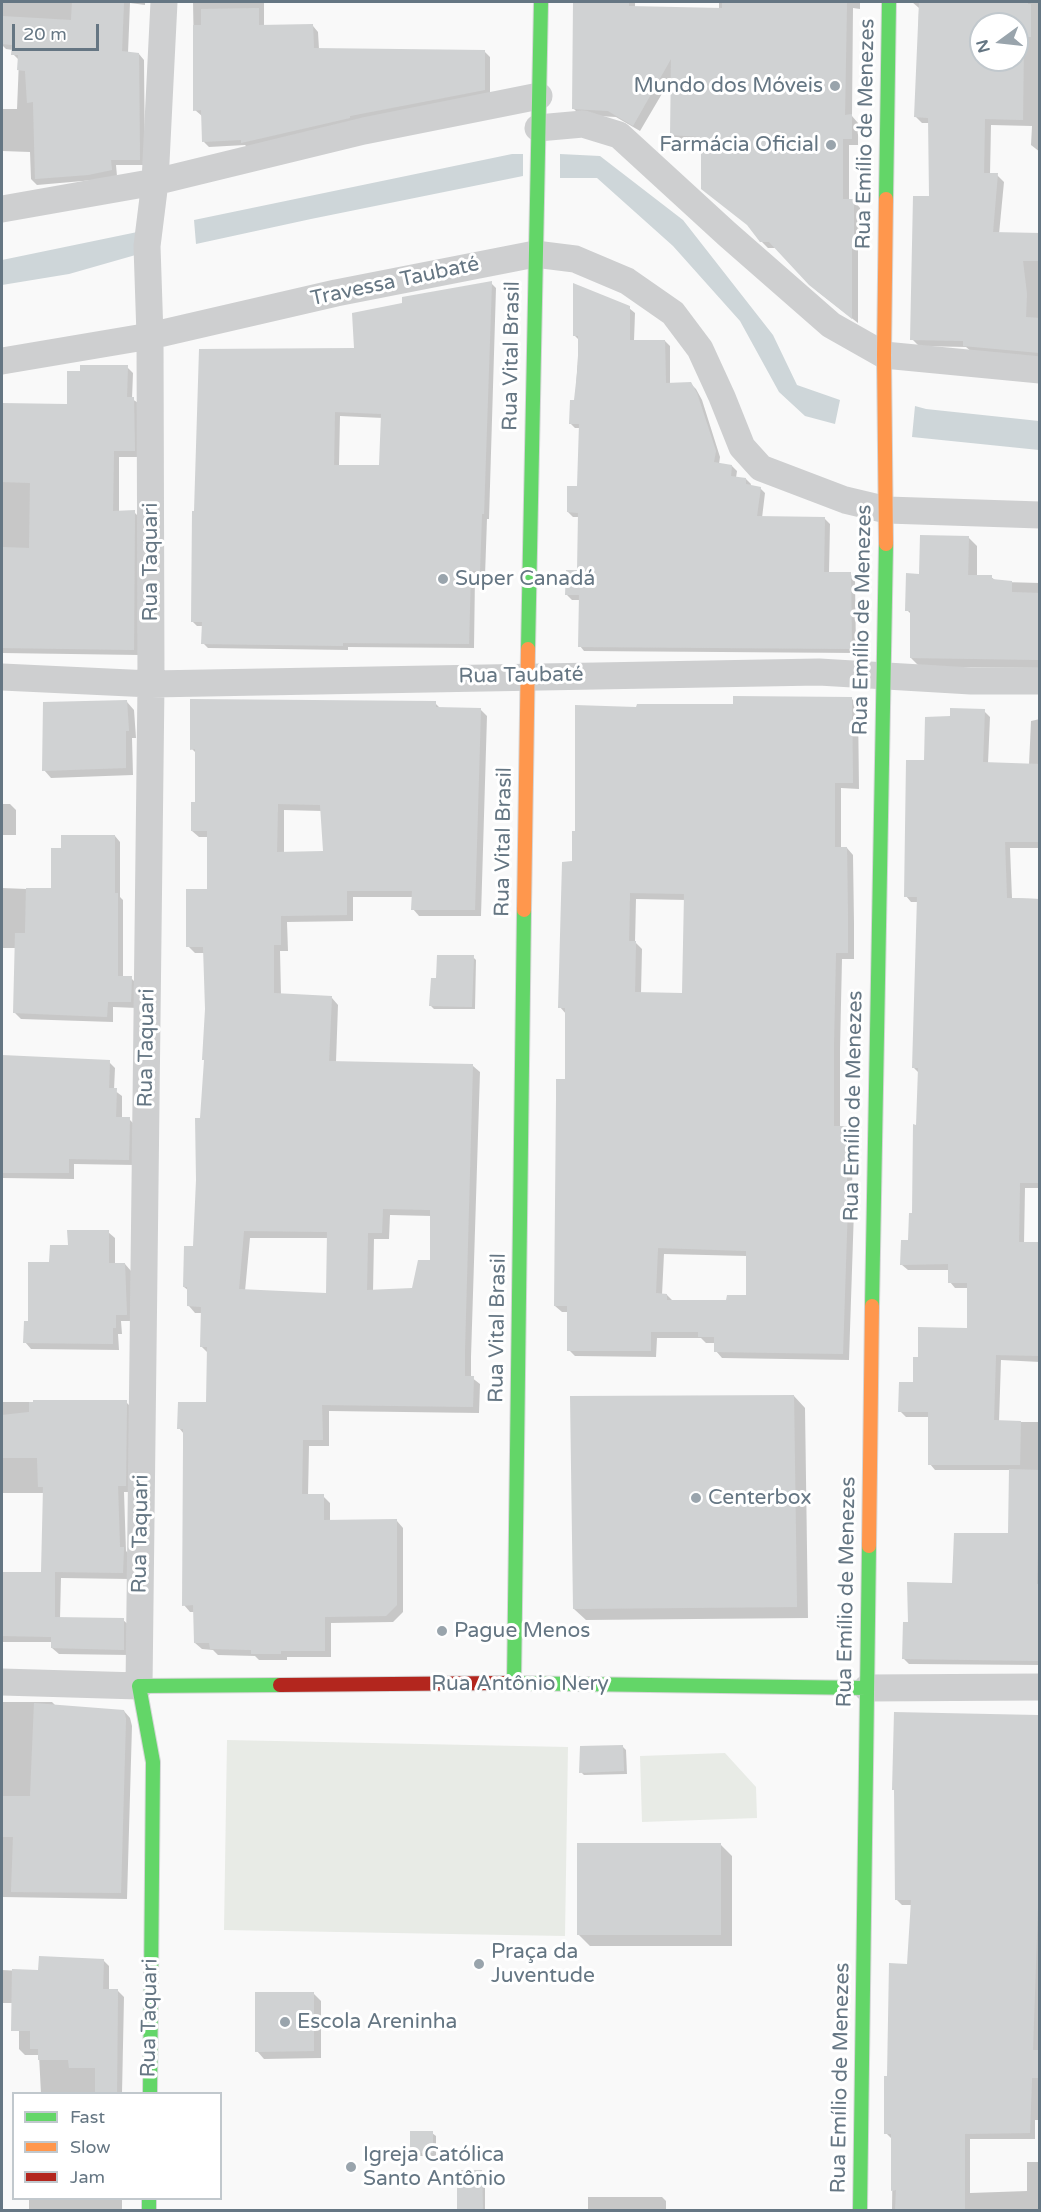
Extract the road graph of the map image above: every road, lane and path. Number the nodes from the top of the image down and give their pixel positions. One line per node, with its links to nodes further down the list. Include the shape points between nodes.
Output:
1 (164, 2): 6 (street, Rua Taquari)
2 (541, 2): 4 (street, Rua Vital Brasil)
3 (889, 2): 10 (street, Rua Emílio de Menezes)
4 (539, 96): 5 (street, Rua Vital Brasil); 6 (street, via 364,131)
5 (538, 128): 8 (street, Rua Vital Brasil); 10 (street, via 583,124 619,135 831,325)
6 (155, 182): 7 (street); 9 (street, Rua Taquari, via 147,246)
7 (2, 209)
8 (535, 254): 9 (street, Travessa Taubaté, via 336,293); 13 (street, Travessa Taubaté, via 575,259 627,281 673,313 700,349 742,447 761,468 845,500); 15 (street, Rua Vital Brasil)
9 (150, 336): 11 (street, Travessa Taubaté); 19 (street, Rua Taquari)
10 (884, 355): 12 (street); 13 (street, Rua Emílio de Menezes)
11 (2, 361)
12 (1040, 370)
13 (887, 510): 14 (street, Travessa Taubaté); 16 (street, Rua Emílio de Menezes)
14 (1040, 515)
15 (527, 676): 16 (street, Rua Taubaté, via 819,672); 19 (street, Rua Taubaté); 21 (street, Rua Vital Brasil)
16 (883, 676): 18 (street, Rua Taubaté); 23 (street, Rua Emílio de Menezes)
17 (2, 677): 19 (street, Rua Taubaté)
18 (1040, 681)
19 (151, 684): 22 (street, Rua Taquari)
20 (2, 1682): 22 (street, Rua Antônio Nery)
21 (514, 1683): 22 (street, Rua Antônio Nery); 23 (street, Rua Antônio Nery)
22 (139, 1686): 25 (street, Rua Taquari, via 153,1762)
23 (867, 1688): 24 (street, Rua Antônio Nery); 26 (street, Rua Emílio de Menezes)
24 (1040, 1688)
25 (150, 2092)
26 (860, 2211)

